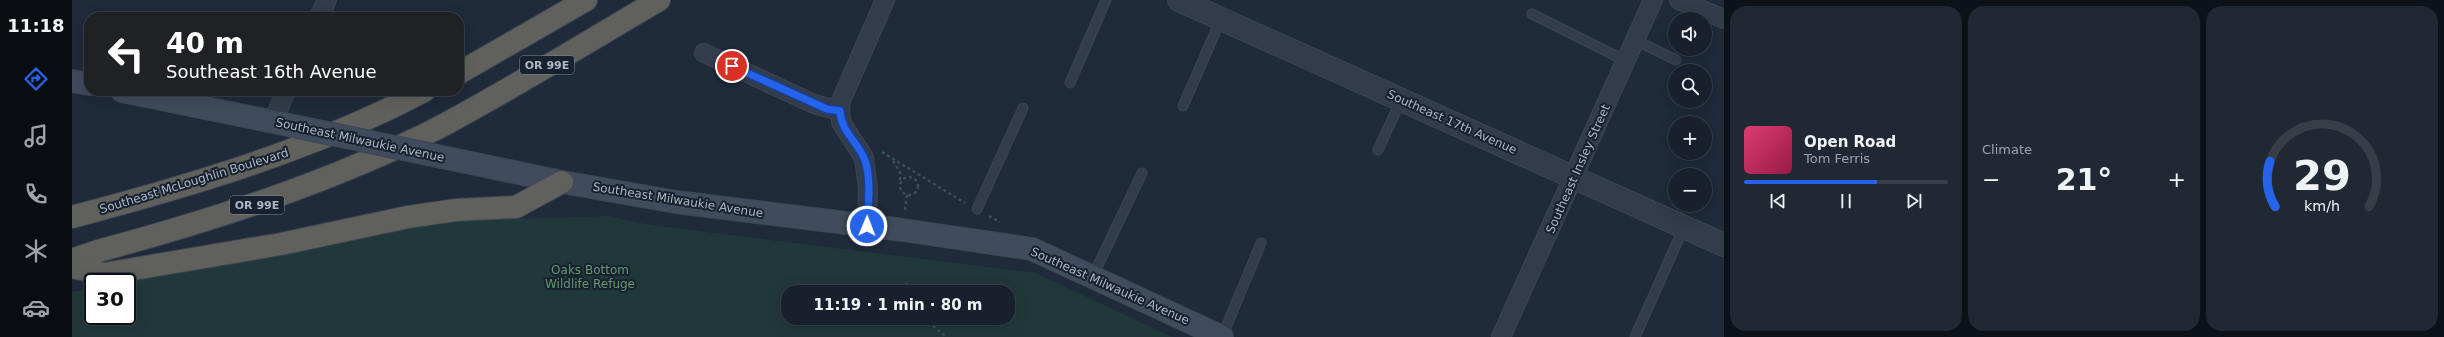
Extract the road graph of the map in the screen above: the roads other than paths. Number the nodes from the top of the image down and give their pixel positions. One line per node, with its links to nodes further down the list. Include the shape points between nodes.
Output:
1 (327, 0): 9 (street)
2 (586, 0): 17 (highway, OR 99E)
3 (659, 0): 39 (highway, OR 99E, via 435,129 338,173 256,206 98,250)
4 (886, 0): 27 (street, via 845,89)
5 (1106, 0): 20 (lane)
6 (1179, 0): 11 (street, Southeast 17th Avenue)
7 (1654, 0): 13 (street, Southeast Insley Street)
8 (1679, 0): 12 (street)
9 (321, 12)
10 (1532, 14): 16 (lane)
11 (1221, 19): 24 (street, Southeast 17th Avenue); 25 (lane)
12 (1724, 19)
13 (1635, 40): 15 (lane); 16 (street, Southeast Insley Street)
14 (704, 53): 27 (street, via 814,104)
15 (1676, 60)
16 (1626, 61): 31 (street, Southeast Insley Street)
17 (464, 69)
18 (72, 81): 19 (main road)
19 (84, 83)
20 (1070, 83)
21 (147, 96): 28 (main road, Southeast Milwaukie Avenue)
22 (284, 96): 28 (street)
23 (414, 96): 34 (highway, Southeast McLoughlin Boulevard, via 345,129 282,155 155,195)
24 (1401, 99): 29 (lane); 31 (street, Southeast 17th Avenue)
25 (1183, 106)
26 (1022, 108): 33 (lane)
27 (840, 111): 35 (street, via 843,126 864,158 868,188)
28 (276, 122): 32 (main road, Southeast Milwaukie Avenue, bridge)
29 (1378, 150)
30 (1142, 173): 41 (lane)
31 (1574, 177): 36 (street, Southeast 17th Avenue); 43 (street, Southeast Insley Street)
32 (562, 182): 35 (main road, Southeast Milwaukie Avenue, via 676,202); 40 (highway, via 516,207 456,210 408,217 281,244 104,274)
33 (977, 209)
34 (72, 217)
35 (867, 226): 41 (main road, Southeast Milwaukie Avenue, via 1032,250)
36 (1684, 227): 38 (street, Southeast 17th Avenue); 44 (lane)
37 (1261, 243): 42 (lane)
38 (1724, 245)
39 (72, 260)
40 (72, 267)
41 (1093, 276): 42 (main road, Southeast Milwaukie Avenue)
42 (1222, 337)
43 (1501, 337)
44 (1636, 337)

